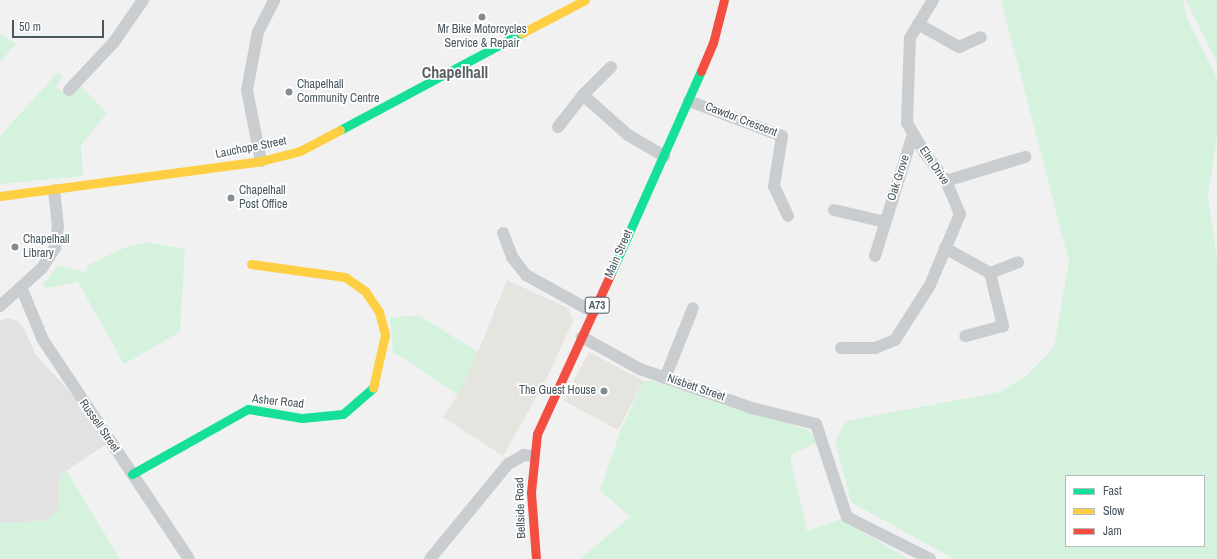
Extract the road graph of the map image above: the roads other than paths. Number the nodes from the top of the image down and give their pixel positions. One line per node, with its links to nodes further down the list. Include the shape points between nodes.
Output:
1 (143, 0): 9 (street, via 114,42)
2 (274, 0): 16 (street, via 258,32 248,83)
3 (585, 0): 16 (street, Lauchope Street, via 300,150)
4 (721, 0): 11 (street, Main Street / A73, via 713,43)
5 (933, 0): 6 (street, Elm Drive)
6 (918, 24): 7 (street, via 959,47); 13 (street, Elm Drive, via 910,38 907,123)
7 (981, 37)
8 (611, 67): 10 (street)
9 (69, 90)
10 (583, 95): 12 (street); 14 (street, via 628,135)
11 (689, 101): 14 (street, Main Street / A73); 21 (street, Cawdor Crescent, via 782,136 774,186)
12 (558, 127)
13 (913, 134): 17 (street, Elm Drive); 22 (street, Oak Grove)
14 (664, 156): 32 (street, Main Street / A73)
15 (1025, 157): 17 (street)
16 (261, 161): 18 (street, Lauchope Street)
17 (946, 181): 24 (street, Elm Drive, via 960,214)
18 (54, 190): 19 (street, Lauchope Street); 29 (street, via 58,227 55,248 42,268)
19 (0, 196)
20 (834, 210): 22 (street)
21 (788, 216)
22 (885, 222): 25 (street, Oak Grove)
23 (503, 233): 32 (street, via 512,257 526,275)
24 (945, 248): 28 (street); 35 (street, Elm Drive, via 930,285 895,340 875,348)
25 (875, 256)
26 (1018, 262): 28 (street)
27 (251, 264): 38 (street, Asher Road, via 345,277 365,291 379,312 385,335 374,387 343,414 302,418 248,409)
28 (990, 273): 33 (street, via 1003,326)
29 (21, 287): 30 (street); 38 (street, Russell Street, via 43,340)
30 (0, 306)
31 (693, 308): 36 (street)
32 (593, 312): 34 (street, Main Street / A73)
33 (965, 336)
34 (582, 337): 36 (street, Nisbett Street, via 640,369); 37 (street, Main Street / A73, via 547,408 537,434)
35 (841, 348)
36 (665, 378): 42 (street, Nisbett Street, via 752,408 816,424 847,517)
37 (533, 456): 40 (street, via 524,455 508,464); 41 (street, Bellside Road / A73, via 531,492)
38 (132, 474): 39 (street, Russell Street)
39 (189, 559)
40 (430, 559)
41 (536, 559)
42 (930, 559)

